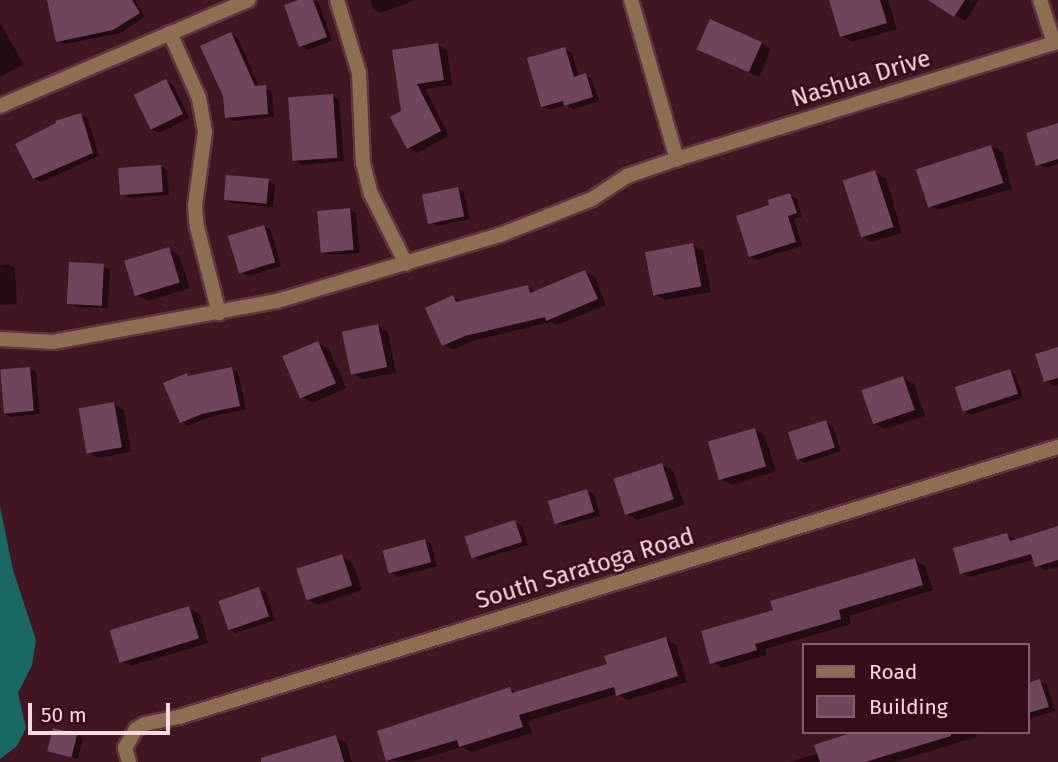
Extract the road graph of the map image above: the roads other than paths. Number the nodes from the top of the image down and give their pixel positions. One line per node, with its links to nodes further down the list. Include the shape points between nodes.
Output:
1 (248, 0): 5 (street)
2 (337, 0): 9 (street, via 359,73 363,163 371,194)
3 (631, 0): 8 (street)
4 (1040, 0): 6 (street)
5 (170, 33): 7 (street); 10 (street, via 201,110 205,132 195,206)
6 (1056, 43): 8 (street, Nashua Drive)
7 (0, 106)
8 (677, 159): 9 (street, Nashua Drive, via 628,176 592,199)
9 (406, 264): 10 (street, Nashua Drive)
10 (219, 313): 11 (street, Nashua Drive, via 52,342)
11 (0, 339)
12 (1058, 447): 13 (street, South Saratoga Road, via 145,724 125,748)
13 (129, 762)

